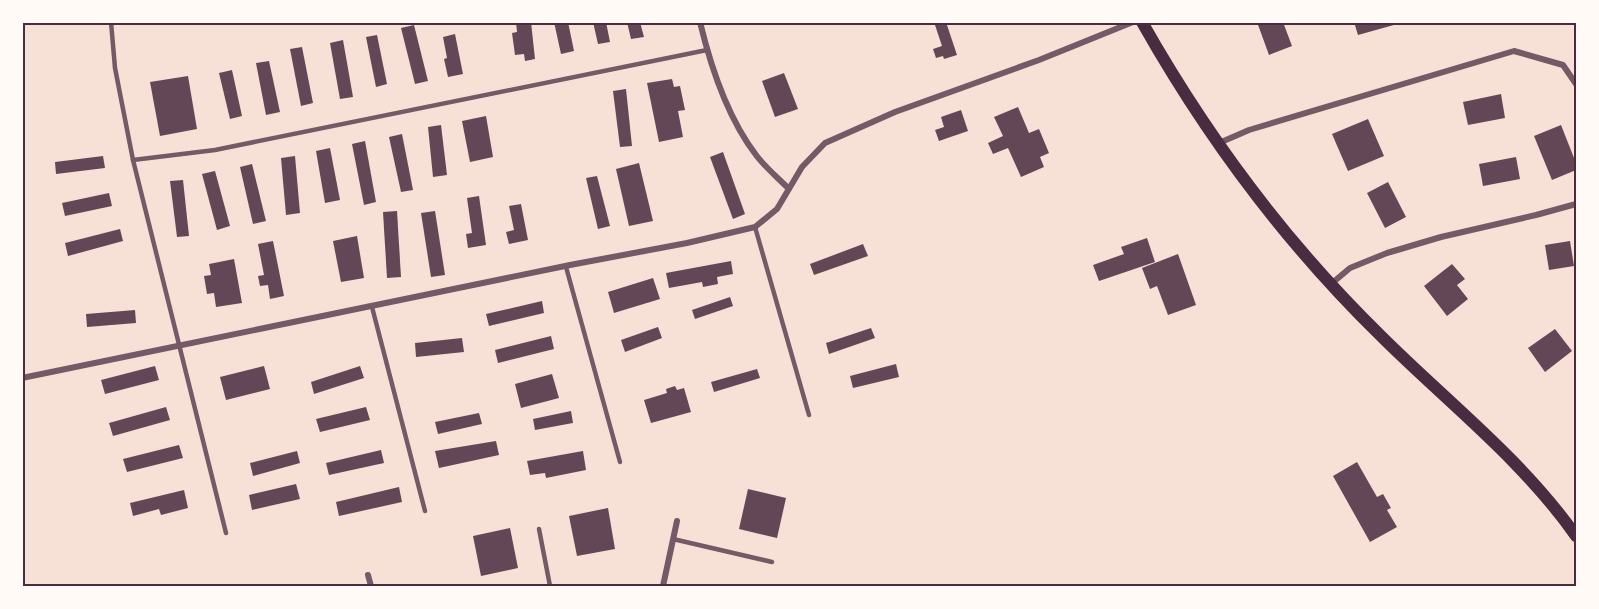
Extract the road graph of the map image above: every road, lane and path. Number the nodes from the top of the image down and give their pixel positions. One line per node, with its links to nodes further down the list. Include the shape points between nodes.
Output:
1 (111, 22): 8 (lane, via 114,68)
2 (700, 22): 5 (street)
3 (1133, 22): 9 (street, via 825,142)
4 (1142, 22): 7 (main road)
5 (707, 50): 8 (lane, via 215,150); 9 (street, via 743,135 763,164)
6 (1576, 84): 7 (street, via 1563,65 1514,51 1249,130)
7 (1218, 144): 13 (main road)
8 (133, 160): 15 (lane)
9 (788, 188): 11 (street, via 777,209)
10 (1576, 204): 13 (street, via 1387,253 1350,268)
11 (755, 227): 12 (street); 17 (lane)
12 (566, 267): 14 (street); 18 (lane)
13 (1331, 284): 23 (main road, via 1529,477)
14 (372, 307): 15 (street); 19 (lane)
15 (179, 346): 16 (street); 22 (lane)
16 (22, 378)
17 (809, 415)
18 (620, 462)
19 (425, 511)
20 (677, 521): 24 (street)
21 (539, 529): 28 (lane)
22 (226, 533)
23 (1576, 536)
24 (673, 538): 25 (lane); 29 (street)
25 (772, 562)
26 (368, 575): 27 (street)
27 (371, 586)
28 (550, 586)
29 (663, 586)

